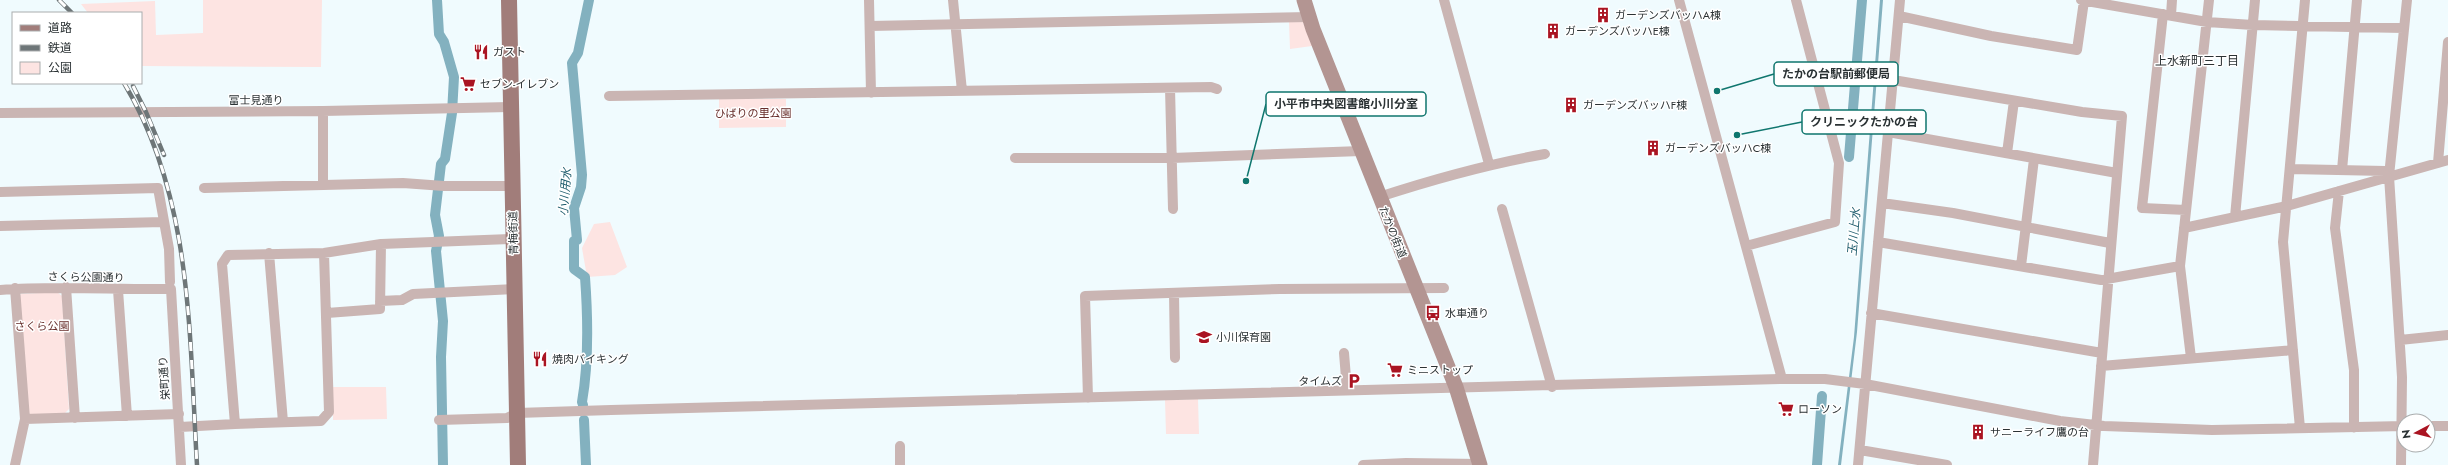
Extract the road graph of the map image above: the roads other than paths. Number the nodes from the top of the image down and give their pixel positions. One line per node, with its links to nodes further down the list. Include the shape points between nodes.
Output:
1 (509, 0): 35 (main road, 青梅街道)
2 (869, 0): 23 (street)
3 (953, 0): 21 (street)
4 (1304, 0): 19 (street, たかの街道)
5 (1444, 0): 46 (street)
6 (1679, 0): 71 (street)
7 (1796, 0): 71 (street, via 1839,163 1835,222)
8 (1900, 0): 18 (street)
9 (2082, 0): 16 (street); 18 (street, via 2077,50 1991,36)
10 (2172, 0): 17 (street)
11 (2209, 0): 20 (street)
12 (2255, 0): 22 (street)
13 (2305, 0): 24 (street)
14 (2357, 0): 25 (street)
15 (2406, 0): 26 (street)
16 (2137, 5): 17 (street)
17 (2167, 15): 20 (street); 61 (street, via 2142,208)
18 (1899, 16): 28 (street)
19 (1309, 17): 21 (street); 39 (street, たかの街道)
20 (2207, 22): 22 (street); 61 (street)
21 (956, 25): 23 (street); 31 (street)
22 (2253, 25): 24 (street); 62 (street)
23 (870, 26): 32 (street)
24 (2302, 26): 25 (street); 47 (street)
25 (2354, 27): 26 (street); 48 (street)
26 (2404, 28): 50 (street)
27 (2448, 42): 45 (street)
28 (1893, 80): 34 (street); 38 (street)
29 (1170, 88): 30 (street); 31 (street); 43 (street)
30 (1217, 89)
31 (962, 91): 32 (street)
32 (871, 93): 33 (street)
33 (609, 96)
34 (2014, 101): 41 (street); 49 (street, via 2122,116)
35 (511, 107): 36 (street, 富士見通り); 52 (main road, 青梅街道)
36 (323, 111): 37 (street, 富士見通り); 51 (street)
37 (0, 113)
38 (1888, 132): 41 (street); 57 (street)
39 (1361, 151): 43 (street); 56 (street, たかの街道)
40 (1544, 154): 46 (street)
41 (2007, 154): 44 (street)
42 (1015, 158): 43 (street)
43 (1172, 158): 59 (street)
44 (2034, 159): 49 (street); 65 (street)
45 (2443, 162): 50 (street)
46 (1489, 164): 56 (street, via 1441,176)
47 (2290, 169): 48 (street); 58 (street)
48 (2342, 170): 50 (street, via 2385,171)
49 (2117, 174): 69 (street)
50 (2389, 176): 54 (street); 90 (street)
51 (322, 184): 52 (street); 53 (street)
52 (512, 186): 67 (main road, 青梅街道)
53 (204, 188)
54 (2339, 191): 58 (street); 118 (street, via 2335,228 2354,370)
55 (0, 192): 63 (street, 栄町通り, via 158,188)
56 (1380, 197): 79 (street, たかの街道)
57 (1882, 203): 65 (street); 68 (street)
58 (2287, 206): 62 (street); 91 (street, via 2284,242)
59 (1173, 209)
60 (1502, 209): 100 (street)
61 (2186, 210): 66 (street)
62 (2235, 217): 66 (street)
63 (163, 222): 64 (street); 77 (street, 栄町通り, via 168,249)
64 (0, 226)
65 (2026, 226): 69 (street); 74 (street)
66 (2184, 228): 75 (street)
67 (513, 239): 70 (street); 82 (main road, 青梅街道)
68 (1878, 242): 74 (street); 88 (street)
69 (2110, 243): 76 (street)
70 (381, 244): 73 (street); 86 (street)
71 (1746, 246): 97 (street)
72 (269, 253): 73 (street); 110 (street); 111 (street, via 228,254 222,264)
73 (324, 253): 87 (street)
74 (2021, 266): 76 (street, via 2101,280)
75 (2180, 266): 76 (street); 95 (street)
76 (2108, 279): 93 (street)
77 (170, 286): 84 (street, さくら公園通り); 105 (street, 栄町通り)
78 (66, 287): 80 (street, さくら公園通り); 84 (street, さくら公園通り); 107 (street)
79 (1415, 287): 81 (street); 85 (street); 99 (street, たかの街道)
80 (15, 288): 83 (street, さくら公園通り); 108 (street)
81 (1444, 288)
82 (515, 289): 86 (street, via 412,294 402,300); 103 (main road, 青梅街道)
83 (0, 290)
84 (118, 290): 106 (street)
85 (1174, 293): 94 (street); 102 (street, via 1085,296)
86 (380, 301): 87 (street, via 380,309)
87 (327, 313): 110 (street, via 330,412 321,421)
88 (1871, 313): 93 (street); 98 (street)
89 (2448, 335): 90 (street)
90 (2400, 340): 104 (street)
91 (2292, 350): 95 (street); 117 (street)
92 (1344, 353): 101 (street)
93 (2102, 353): 96 (street)
94 (1174, 358)
95 (2191, 358): 96 (street)
96 (2101, 366): 112 (street)
97 (1782, 379): 98 (street); 100 (street)
98 (1865, 384): 112 (street, via 2060,421); 120 (street)
99 (1456, 387): 100 (street); 101 (street); 122 (street, たかの街道)
100 (1552, 387)
101 (1347, 390): 102 (street)
102 (1088, 398): 103 (street)
103 (517, 413): 109 (street, via 507,418); 125 (main road, 青梅街道)
104 (2403, 413)
105 (179, 414): 106 (street); 116 (street, 栄町通り)
106 (127, 416): 107 (street)
107 (74, 418): 108 (street)
108 (24, 419): 123 (street)
109 (442, 420)
110 (283, 422): 111 (street)
111 (235, 424): 116 (street)
112 (2097, 425): 117 (street, via 2148,429); 130 (street)
113 (2396, 426): 118 (street)
114 (2436, 426): 115 (street)
115 (2448, 426)
116 (180, 427): 124 (street, 栄町通り)
117 (2300, 428): 118 (street)
118 (2354, 428)
119 (900, 446): 126 (street)
120 (1860, 450): 128 (street); 129 (street)
121 (2402, 453): 131 (street)
122 (1480, 464): 127 (street)
123 (14, 465)
124 (181, 465)
125 (518, 465)
126 (900, 465)
127 (1363, 465)
128 (1858, 465)
129 (1947, 465)
130 (2093, 465)
131 (2401, 465)

